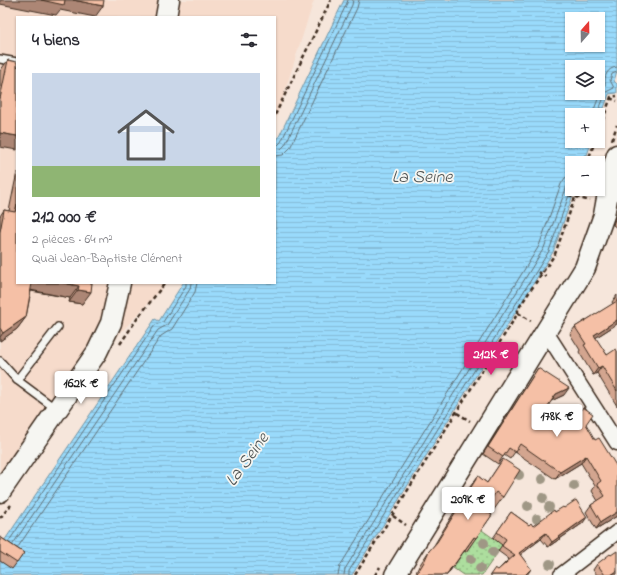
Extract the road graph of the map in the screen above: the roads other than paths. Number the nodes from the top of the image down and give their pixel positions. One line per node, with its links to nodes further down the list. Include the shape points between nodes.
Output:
1 (169, 0): 2 (main road)
2 (166, 16)
3 (0, 59): 4 (lane)
4 (16, 62)
5 (617, 155): 6 (main road)
6 (606, 186): 8 (main road, via 604,215 585,268); 16 (main road, via 576,268)
7 (120, 284): 12 (main road, via 111,324 97,352)
8 (536, 324): 13 (street); 16 (main road)
9 (58, 327): 11 (lane)
10 (0, 361): 11 (lane)
11 (17, 380): 12 (lane)
12 (58, 410): 14 (main road)
13 (617, 443)
14 (0, 492)
15 (617, 532): 17 (street)
16 (387, 572)
17 (561, 575)

